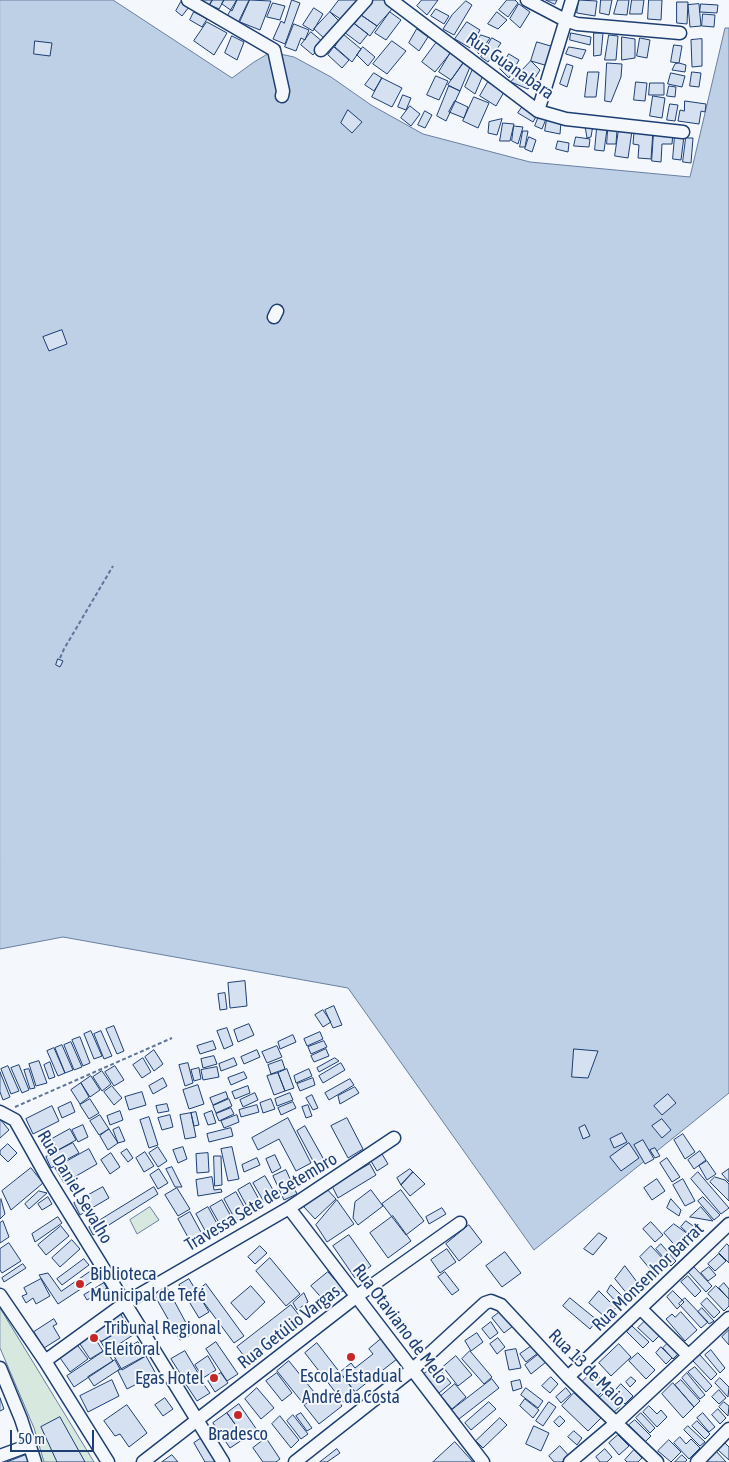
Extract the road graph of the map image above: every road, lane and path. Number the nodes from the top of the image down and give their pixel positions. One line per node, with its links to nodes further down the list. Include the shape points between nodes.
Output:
1 (188, 0): 9 (street, via 274,50)
2 (366, 0): 8 (street)
3 (391, 0): 10 (street, Rua Guanabara)
4 (527, 0): 6 (street)
5 (572, 0): 6 (street)
6 (565, 20): 7 (street); 10 (street)
7 (680, 33)
8 (320, 50)
9 (282, 93)
10 (538, 111): 11 (street, Rua Guanabara, via 566,119)
11 (683, 132)
12 (113, 566): 13 (path)
13 (60, 658)
14 (172, 1038): 15 (path)
15 (2, 1112): 22 (street, Rua Daniel Sevalho, via 15,1120)
16 (394, 1138): 17 (street, Travessa Sete de Setembro)
17 (289, 1208): 21 (street, Rua Otaviano de Melo); 22 (street, Travessa Sete de Setembro)
18 (460, 1223): 21 (street, Rua Getúlio Vargas)
19 (729, 1224): 23 (street, Rua Monsenhor Barrat)
20 (0, 1295): 26 (street)
21 (358, 1296): 28 (street, Rua Otaviano de Melo); 30 (street, Rua Getúlio Vargas)
22 (125, 1303): 26 (street, Travessa Sete de Setembro); 30 (street, Rua Daniel Sevalho)
23 (641, 1309): 25 (street); 29 (street, Rua Monsenhor Barrat)
24 (729, 1318): 25 (street)
25 (688, 1355): 31 (street)
26 (45, 1361): 36 (street)
27 (0, 1368): 33 (street)
28 (413, 1369): 29 (street, Rua 13 de Maio, via 491,1301 502,1305); 39 (street); 40 (street, Rua Otaviano de Melo)
29 (568, 1377): 31 (street, Rua 13 de Maio)
30 (197, 1422): 37 (street, Rua Getúlio Vargas); 38 (street, Rua Daniel Sevalho)
31 (616, 1423): 41 (street); 42 (street, Rua 13 de Maio)
32 (729, 1429): 43 (street)
33 (30, 1445): 34 (street); 35 (street)
34 (0, 1456)
35 (35, 1462)
36 (108, 1462)
37 (143, 1462)
38 (223, 1462)
39 (295, 1462)
40 (483, 1462)
41 (570, 1462)
42 (657, 1462)
43 (697, 1462)

